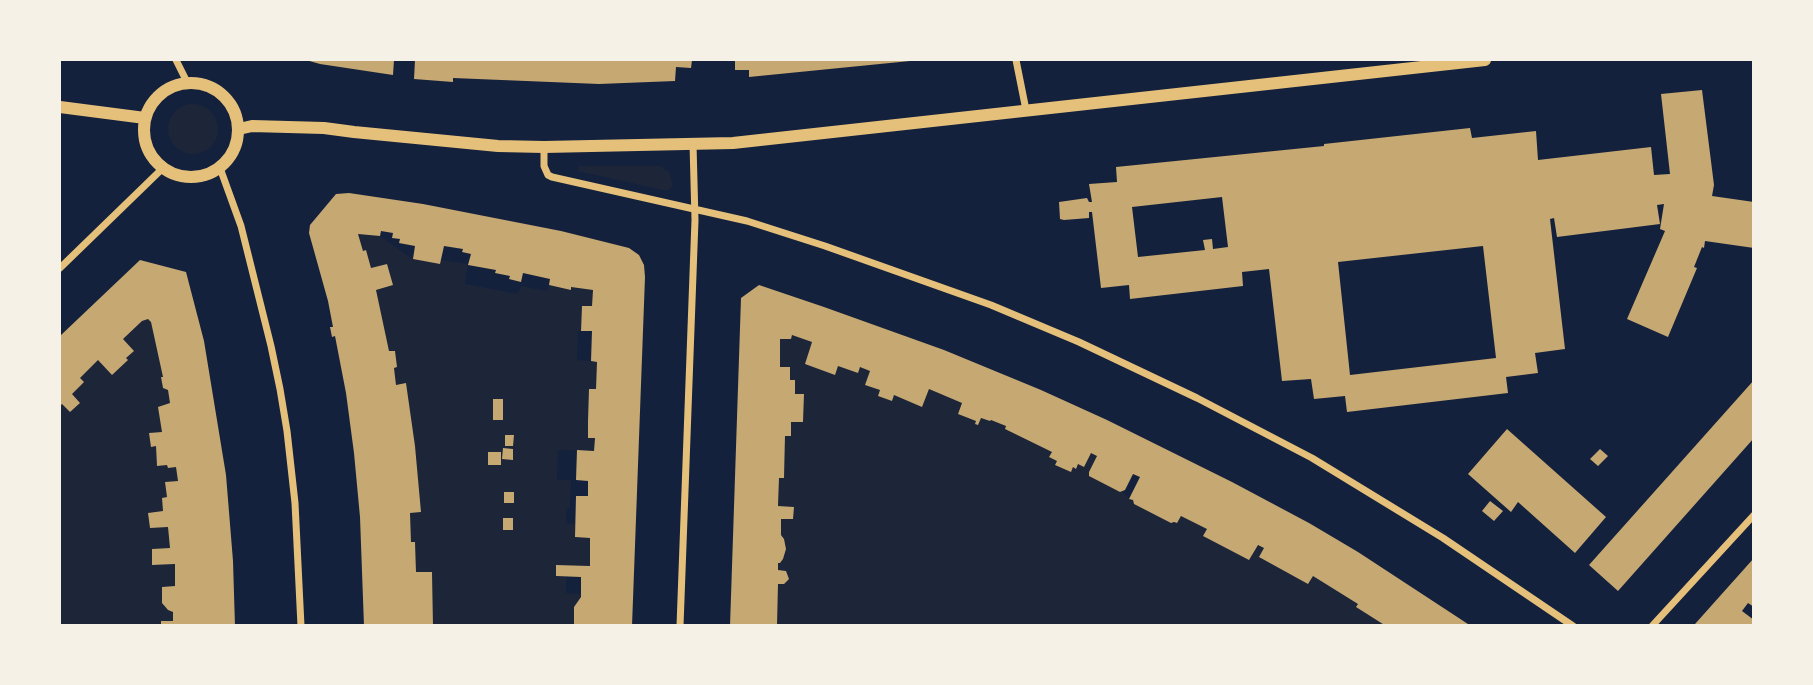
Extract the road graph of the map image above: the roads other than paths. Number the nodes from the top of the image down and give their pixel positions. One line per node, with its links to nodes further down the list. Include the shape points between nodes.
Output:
1 (176, 60): 4 (street)
2 (1016, 60): 6 (street)
3 (1485, 60): 6 (street)
4 (187, 82): 7 (street, via 165,90); 8 (street, via 219,91 233,108)
5 (60, 107): 7 (street)
6 (1026, 110): 9 (street)
7 (145, 118): 11 (street, via 149,151)
8 (239, 129): 10 (street, via 324,128); 12 (street, via 234,151)
9 (693, 144): 10 (street); 13 (street)
10 (544, 147): 13 (street, via 545,170 552,177)
11 (163, 168): 12 (street, via 186,177); 14 (street)
12 (220, 168): 16 (street, via 241,226 280,389 295,503)
13 (695, 209): 17 (street); 18 (street, via 825,246 1079,342 1312,458)
14 (60, 268)
15 (1753, 517): 19 (street)
16 (301, 625)
17 (680, 625)
18 (1573, 625)
19 (1652, 625)

